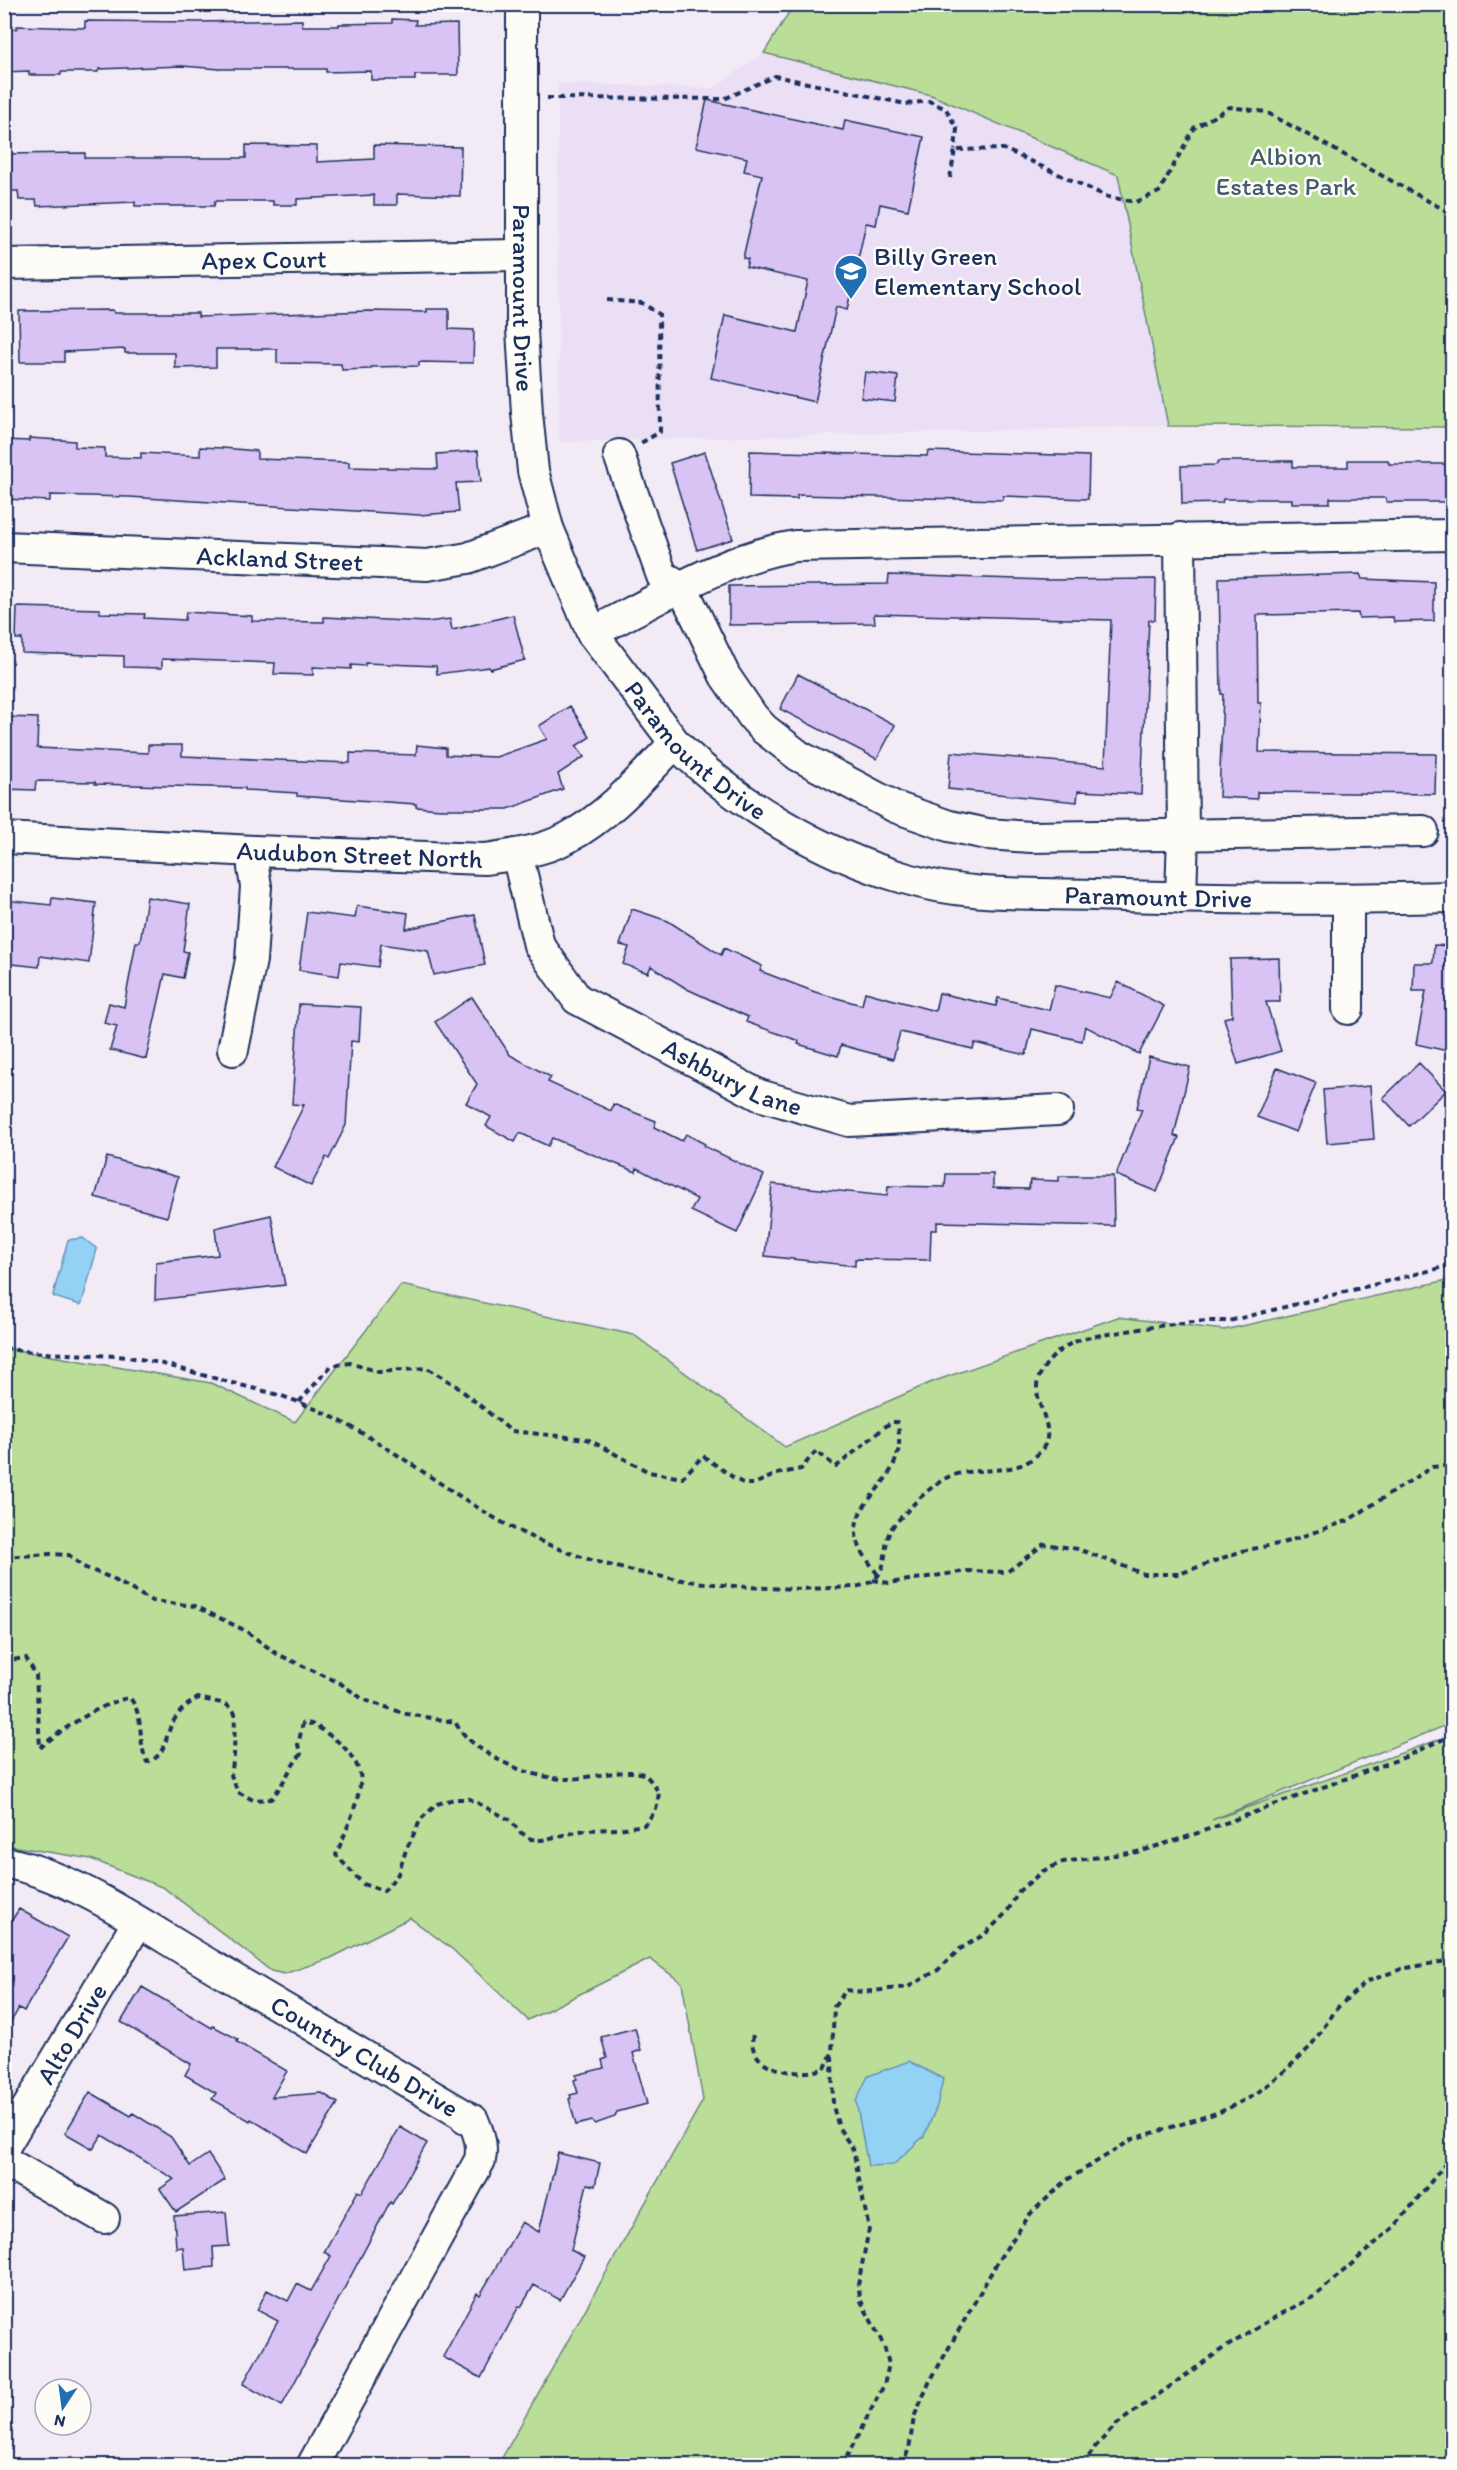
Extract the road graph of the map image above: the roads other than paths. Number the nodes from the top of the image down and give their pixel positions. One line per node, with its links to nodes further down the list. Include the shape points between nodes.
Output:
1 (522, 4): 2 (street, Paramount Drive)
2 (522, 255): 3 (street, Apex Court); 5 (street, Paramount Drive, via 527,412 533,471)
3 (4, 264)
4 (619, 455): 9 (street, via 662,576)
5 (548, 528): 8 (street, Ackland Street, via 468,558 427,565); 10 (street, Paramount Drive)
6 (1452, 535): 7 (street)
7 (1180, 538): 9 (street, via 795,546 740,560); 13 (street)
8 (4, 547)
9 (682, 587): 10 (street); 13 (street, via 725,676 764,729 799,756 895,807 949,826 987,834 1031,837)
10 (592, 633): 11 (street, Paramount Drive)
11 (675, 743): 16 (street, Audubon Street North, via 624,795 583,828 550,845); 18 (street, Paramount Drive, via 749,805 854,861 906,879 965,891)
12 (1424, 831): 13 (street)
13 (1183, 833): 18 (street)
14 (4, 838): 15 (street, Audubon Street North)
15 (254, 851): 16 (street, Audubon Street North, via 486,859); 21 (street, via 251,960)
16 (517, 854): 22 (street, Ashbury Lane, via 539,945 577,999 759,1095 849,1121)
17 (1452, 897): 19 (street, Paramount Drive)
18 (1181, 898): 19 (street, Paramount Drive)
19 (1348, 900): 20 (street)
20 (1348, 1009)
21 (233, 1050)
22 (1058, 1110)
23 (4, 1862): 24 (street, Country Club Drive, via 38,1870)
24 (138, 1922): 25 (street, Alto Drive); 28 (street, Country Club Drive, via 472,2120 483,2147 480,2160)
25 (4, 2146)
26 (4, 2162): 27 (street)
27 (104, 2218)
28 (312, 2466)

